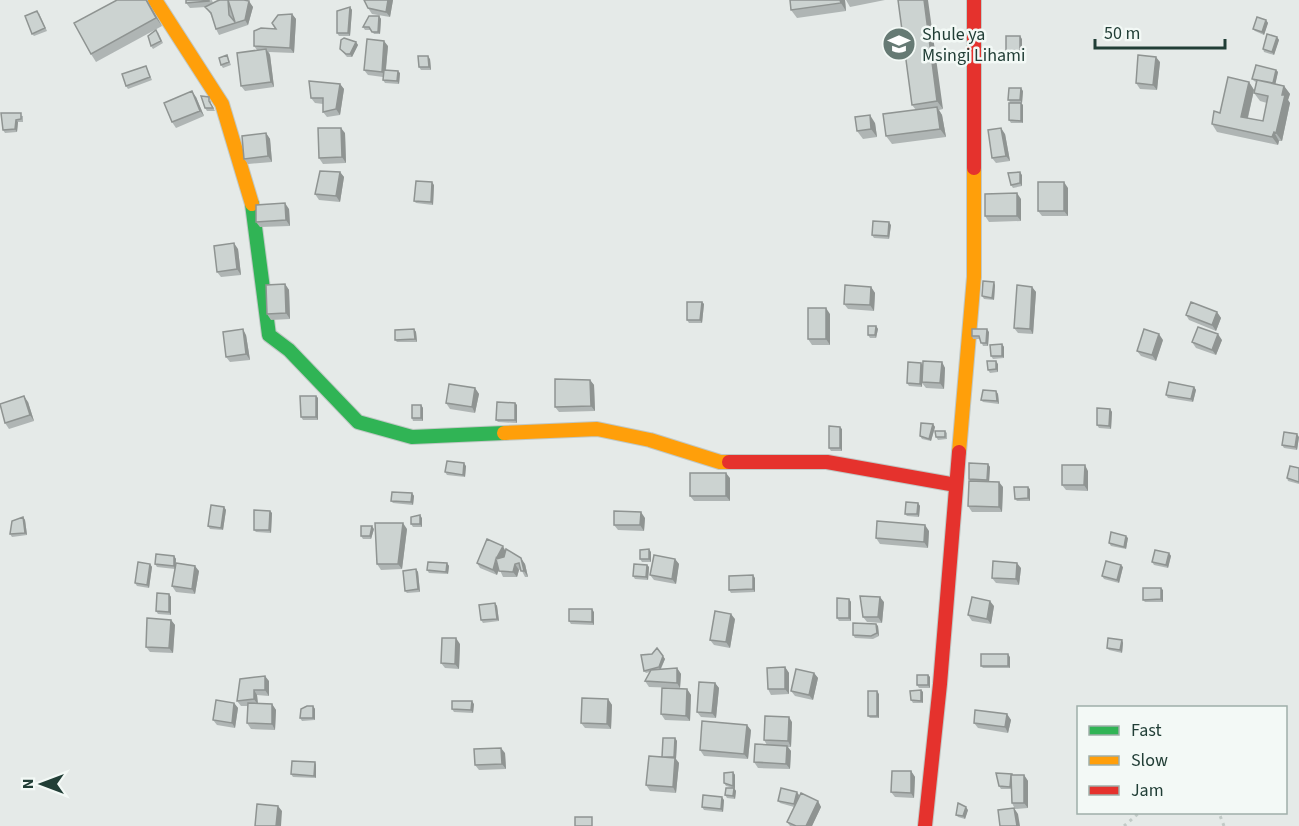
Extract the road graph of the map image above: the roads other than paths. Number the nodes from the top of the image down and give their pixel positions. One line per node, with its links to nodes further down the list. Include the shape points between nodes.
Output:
1 (155, 0): 3 (street, via 222,104 252,203 269,335 289,350 358,422 412,437 597,429 650,440 720,462 827,462)
2 (974, 0): 3 (street, via 974,277)
3 (956, 485): 4 (street)
4 (925, 826)

